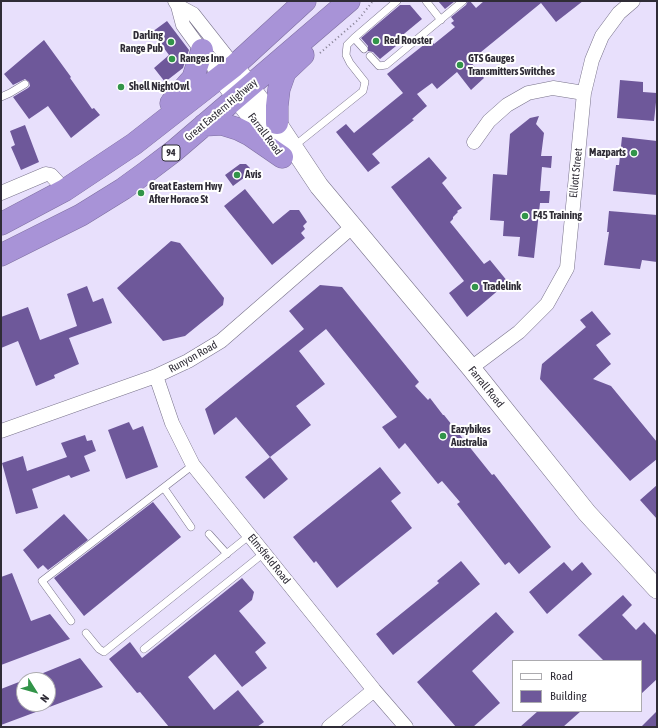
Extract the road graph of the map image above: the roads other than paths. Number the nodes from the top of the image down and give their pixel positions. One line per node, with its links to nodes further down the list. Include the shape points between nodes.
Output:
1 (305, 1): 13 (highway)
2 (397, 1): 9 (lane)
3 (426, 1): 8 (lane)
4 (463, 1): 8 (lane)
5 (633, 1): 16 (street, Elliott Street, via 619,13 602,36 592,60)
6 (176, 3): 11 (street, via 183,25); 13 (street, via 193,14)
7 (345, 5): 15 (highway, Great Eastern Highway / 94); 19 (highway, via 317,40 285,72 279,89)
8 (441, 20): 12 (lane, via 386,65 379,66)
9 (354, 38): 10 (lane); 22 (lane, via 347,45 346,55 365,82 363,90)
10 (364, 49)
11 (202, 50): 13 (street); 18 (highway, via 192,78 166,109)
12 (370, 56)
13 (227, 71): 15 (main road, Farrall Road); 18 (highway)
14 (25, 84): 17 (lane)
15 (243, 91): 19 (main road, Farrall Road); 20 (highway, Great Eastern Highway / 94); 22 (main road, Farrall Road)
16 (584, 93): 21 (street, via 553,88 528,93 507,105 489,121); 28 (street, Elliott Street, via 567,268 547,304 518,332)
17 (1, 97)
18 (162, 122): 23 (highway)
19 (277, 123): 22 (main road, Farrall Road)
20 (204, 125): 22 (highway, via 222,124 238,129); 27 (highway, Great Eastern Highway / 94, via 123,189 81,215)
21 (474, 142)
22 (287, 152): 26 (main road, Farrall Road)
23 (65, 190): 24 (street, via 51,175 46,174); 25 (highway)
24 (1, 193)
25 (1, 224)
26 (352, 227): 28 (main road, Farrall Road); 29 (street, Runyon Road, via 221,341)
27 (6, 250)
28 (471, 368): 38 (main road, Farrall Road, via 587,513)
29 (156, 376): 30 (street, Runyon Road); 31 (street, Elmsfield Road, via 172,423)
30 (1, 431)
31 (193, 465): 32 (lane); 35 (street, Elmsfield Road)
32 (164, 488): 33 (lane); 39 (lane, via 42,581)
33 (191, 527)
34 (209, 534): 37 (lane)
35 (250, 535): 36 (street, Elmsfield Road); 37 (lane)
36 (264, 553): 41 (lane); 42 (street, Elmsfield Road)
37 (227, 554): 40 (lane, via 104,652)
38 (657, 589)
39 (72, 621)
40 (86, 633)
41 (144, 649)
42 (374, 690): 43 (street); 44 (street, Elmsfield Road)
43 (328, 727)
44 (406, 727)

